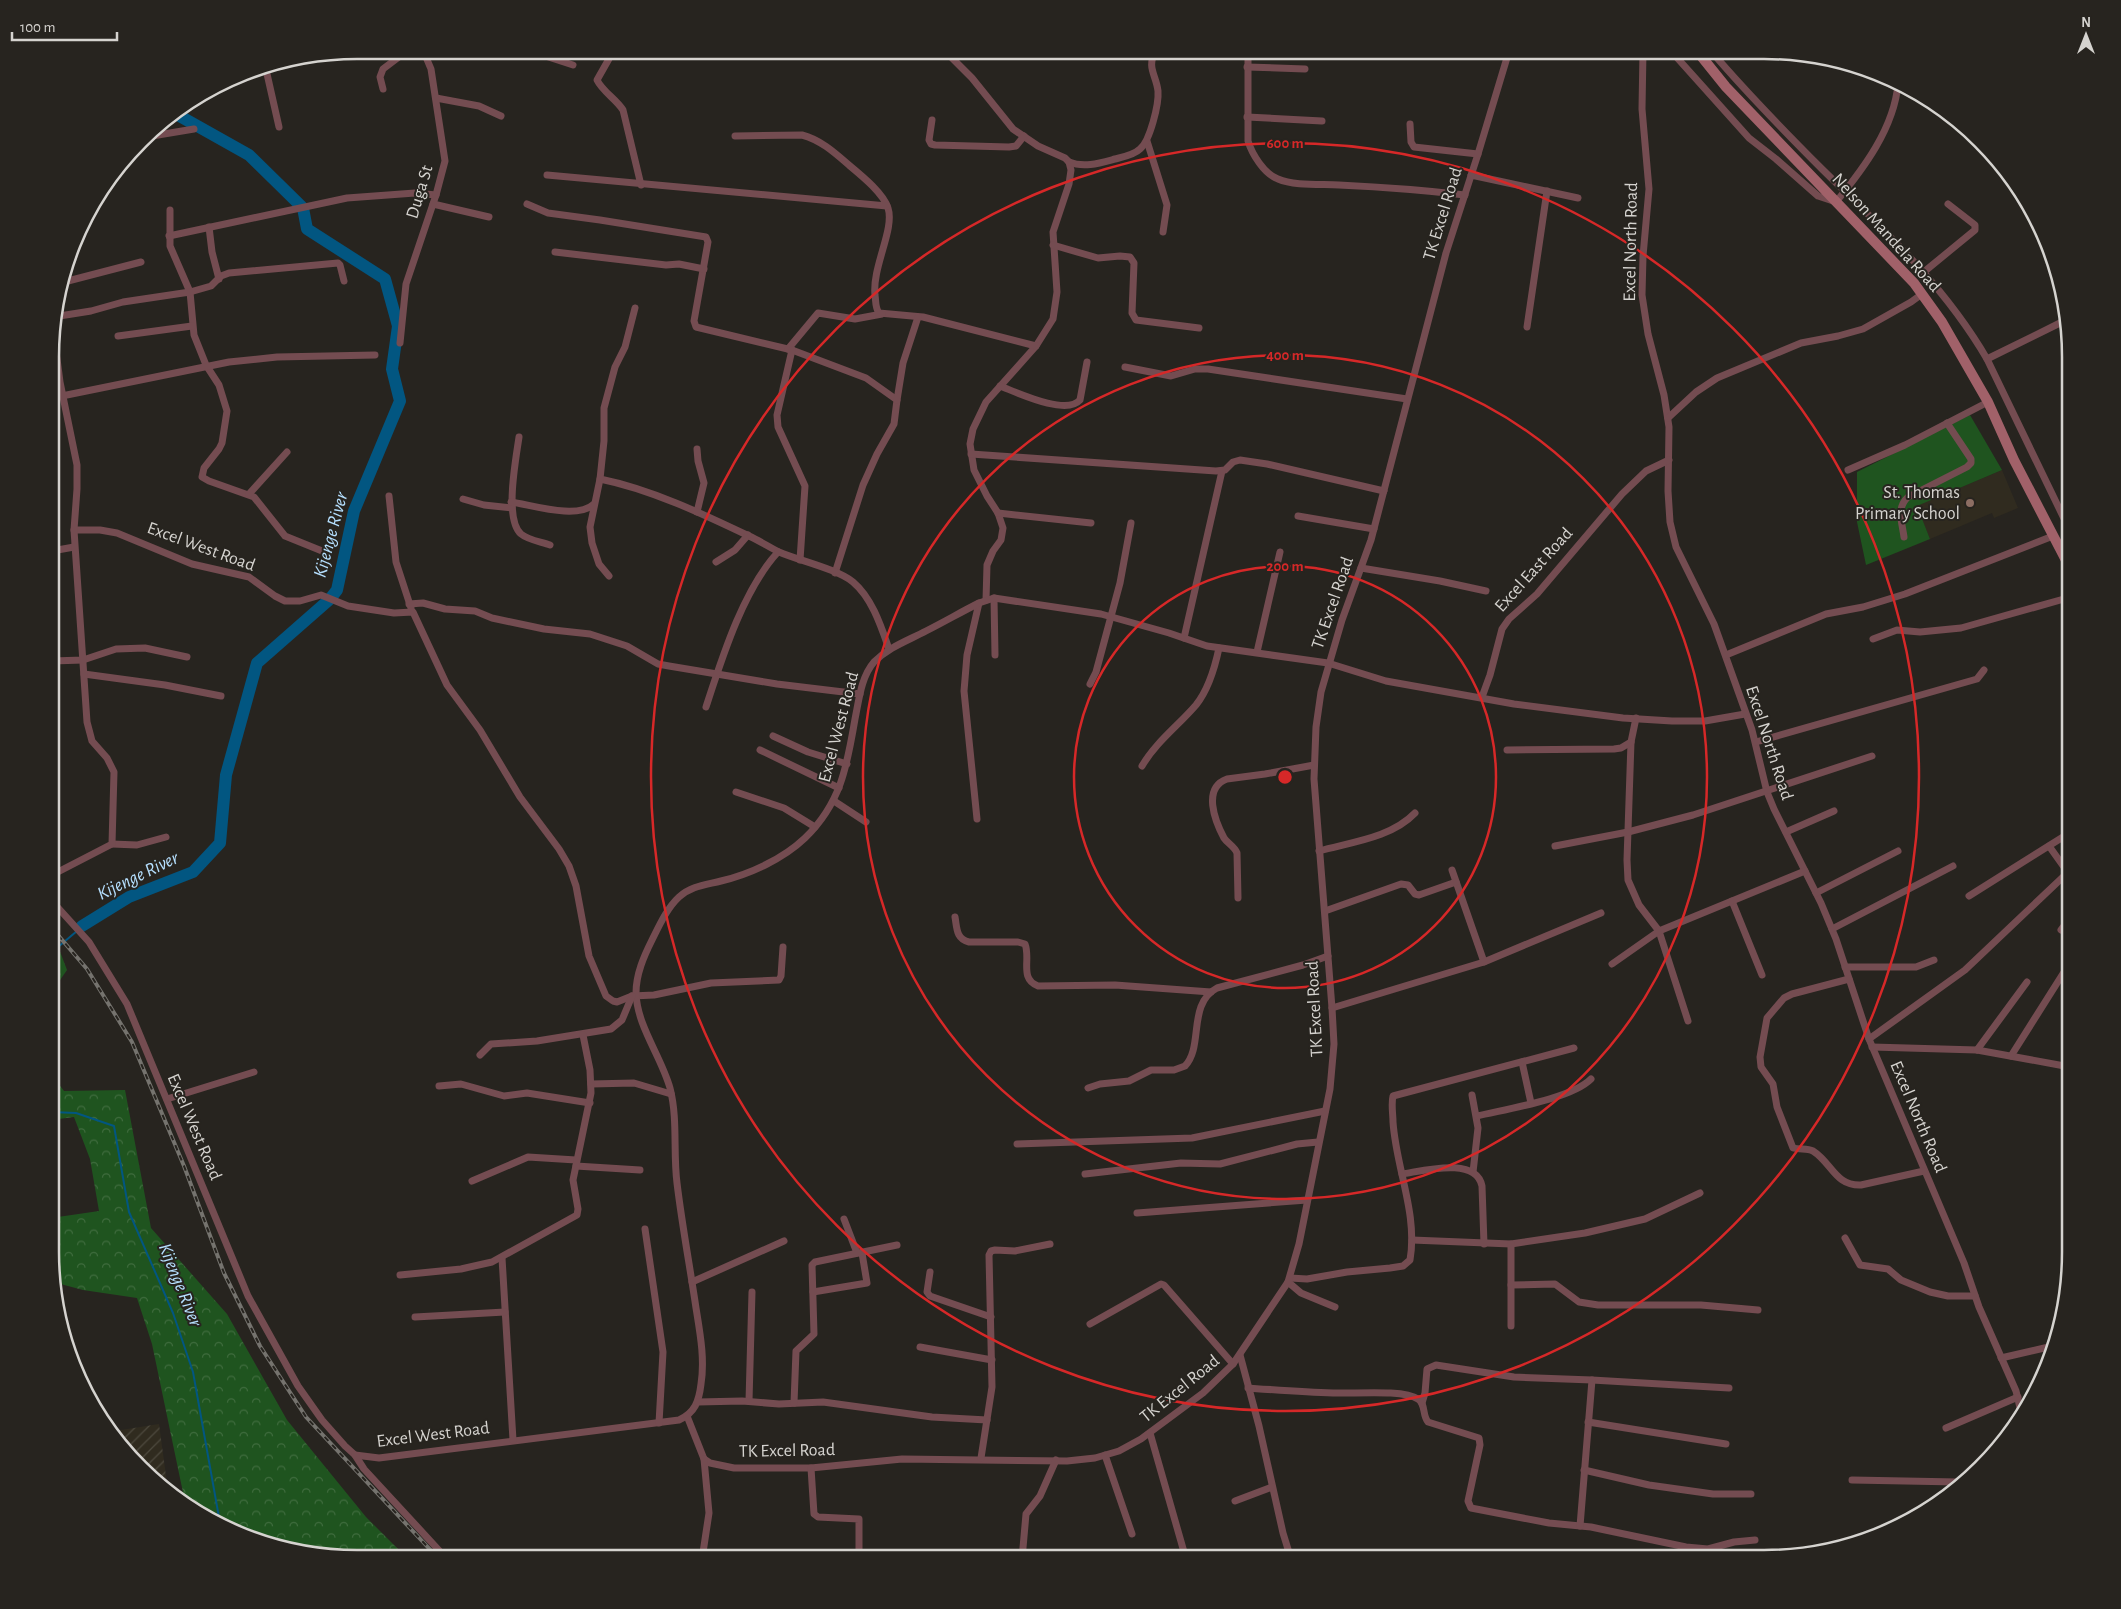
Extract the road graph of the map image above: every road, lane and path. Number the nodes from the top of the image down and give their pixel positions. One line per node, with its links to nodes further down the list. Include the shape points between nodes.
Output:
1 (396, 59): 17 (street, via 383,69 380,77)
2 (427, 59): 19 (street, Duga St)
3 (554, 59): 13 (street)
4 (609, 59): 35 (street, via 597,80 623,110)
5 (953, 59): 29 (street, via 1013,128)
6 (1151, 59): 30 (street, via 1158,94)
7 (1247, 59): 14 (street)
8 (1506, 59): 31 (street, TK Excel Road)
9 (1643, 59): 85 (street, Excel North Road, via 1642,109 1649,189 1642,295)
10 (1678, 59): 41 (street, via 1749,138 1818,196)
11 (1703, 59): 41 (main road, Nelson Mandela Road)
12 (1718, 59): 36 (street)
13 (572, 65)
14 (1247, 66): 15 (street); 21 (street)
15 (1305, 69)
16 (267, 73): 25 (street)
17 (383, 89)
18 (1897, 90): 36 (street, via 1885,130)
19 (436, 98): 20 (street, via 479,106); 38 (street, Duga St, via 445,161)
20 (501, 116)
21 (1247, 117): 23 (street); 39 (street, via 1251,150 1269,174 1280,180)
22 (932, 120): 29 (street, via 928,140 935,145 1009,147 1016,146)
23 (1322, 121)
24 (1410, 124): 31 (street, via 1410,142 1414,147)
25 (279, 127)
26 (194, 129): 27 (street)
27 (158, 135)
28 (735, 136): 45 (street, via 811,137 867,180)
29 (1024, 136): 32 (street)
30 (1147, 141): 32 (street, via 1136,152 1103,163 1084,165); 49 (street, via 1167,205)
31 (1478, 154): 34 (street, TK Excel Road)
32 (1069, 162): 51 (street, via 1071,176 1054,226)
33 (547, 175): 35 (street)
34 (1471, 175): 37 (street); 39 (street, TK Excel Road)
35 (641, 185): 45 (street)
36 (1845, 191): 41 (street); 55 (street)
37 (1547, 192): 40 (street); 67 (street)
38 (436, 195): 42 (street, Duga St); 48 (street, via 415,193 347,198)
39 (1465, 195): 82 (street, TK Excel Road)
40 (1578, 198)
41 (1836, 202): 60 (main road, Nelson Mandela Road)
42 (433, 204): 47 (street); 70 (street, Duga St, via 406,284)
43 (527, 204): 54 (street, via 548,213 704,236 708,242)
44 (1948, 204): 55 (street, via 1975,225 1975,230)
45 (887, 206): 62 (street, via 889,226 876,267 874,288 876,309)
46 (170, 210): 50 (street)
47 (489, 217)
48 (208, 228): 50 (street); 56 (street)
49 (1164, 232)
50 (169, 236): 59 (street, via 171,251)
51 (1053, 245): 68 (street, via 1098,258 1130,257 1134,263 1133,318); 71 (street, via 1058,292 1056,312)
52 (555, 252): 54 (street)
53 (141, 262): 57 (street)
54 (704, 269): 72 (street, via 694,321 696,327)
55 (1925, 271): 74 (street)
56 (219, 279): 58 (street, via 224,274 338,263); 59 (street, via 211,286)
57 (69, 281)
58 (344, 281)
59 (190, 292): 63 (street, via 123,302); 66 (street)
60 (1922, 294): 84 (main road, Nelson Mandela Road); 85 (street, via 1863,329 1800,343 1717,378)
61 (635, 308): 94 (street, via 605,404)
62 (882, 314): 64 (street); 72 (street, via 855,319 818,313)
63 (61, 316)
64 (918, 317): 71 (street); 83 (street, via 903,363)
65 (2060, 323): 74 (street)
66 (192, 326): 69 (street); 76 (street)
67 (1526, 327)
68 (1199, 328)
69 (118, 336)
70 (400, 343)
71 (1036, 346): 79 (street)
72 (790, 350): 83 (street, via 866,378); 119 (street, via 776,415 778,427 805,486)
73 (375, 355): 76 (street, via 277,358)
74 (1987, 359): 103 (street)
75 (1087, 362): 79 (street, via 1083,392 1080,400 1072,405 1044,402)
76 (206, 365): 80 (street); 96 (street, via 218,384 227,418 220,448 204,468 202,477)
77 (1125, 368): 82 (street, via 1171,376 1195,369 1208,370)
78 (59, 369): 80 (street)
79 (1000, 386): 90 (street, via 977,417 970,444)
80 (63, 396): 81 (street); 107 (street, via 77,465)
81 (59, 397)
82 (1407, 399): 95 (street, TK Excel Road)
83 (897, 400): 122 (street, via 894,424 863,485)
84 (1988, 402): 86 (street); 110 (main road, Nelson Mandela Road)
85 (1668, 418): 91 (street, Excel North Road)
86 (1947, 423): 92 (street); 111 (street, via 1972,463 1903,502 1900,513)
87 (519, 438): 100 (street)
88 (697, 449): 101 (street, via 704,483)
89 (287, 452): 96 (street)
90 (971, 454): 93 (street); 102 (street, via 974,470)
91 (1669, 460): 136 (street, Excel North Road, via 1670,522 1676,547); 147 (street, Excel East Road, via 1646,471 1622,494 1537,594 1509,619 1502,628)
92 (1848, 470)
93 (1222, 471): 95 (street, via 1240,460); 130 (street)
94 (600, 479): 99 (street); 101 (street)
95 (1384, 491): 108 (street, TK Excel Road)
96 (249, 494): 117 (street, via 285,536)
97 (389, 496): 127 (street, via 396,562)
98 (462, 499): 100 (street, via 491,507)
99 (594, 504): 100 (street, via 583,510 564,511); 123 (street, via 591,536 599,564)
100 (512, 505): 112 (street, via 520,533)
101 (697, 512): 109 (street)
102 (998, 513): 105 (street); 126 (street, via 1002,537 987,564)
103 (2062, 514)
104 (1298, 516): 108 (street)
105 (1091, 523)
106 (1131, 523): 129 (street)
107 (74, 530): 113 (street); 128 (street, Excel West Road, via 118,532 192,564 249,577 285,601 300,601 317,595 348,606)
108 (1374, 530): 121 (street, TK Excel Road)
109 (748, 535): 115 (street); 120 (street, via 735,550)
110 (2053, 536): 118 (main road, Nelson Mandela Road); 136 (street, via 1905,594 1826,614)
111 (1904, 537)
112 (550, 546)
113 (74, 547): 114 (street); 138 (street)
114 (59, 550)
115 (778, 552): 119 (street); 142 (street, via 750,596)
116 (1280, 552): 134 (street)
117 (327, 553)
118 (2062, 553)
119 (800, 560): 122 (street)
120 (716, 562)
121 (1361, 568): 124 (street); 140 (street, TK Excel Road)
122 (835, 573): 133 (street, via 852,581 866,598)
123 (609, 576)
124 (1486, 591)
125 (2062, 599): 131 (street, via 1961,628 1920,632 1897,630)
126 (986, 600): 129 (street); 133 (street, Excel West Road); 135 (street); 166 (street, via 967,655 964,690)
127 (409, 604): 128 (street); 142 (street, via 424,603 474,611 544,629 590,634 627,646 658,664)
128 (412, 612): 206 (street, via 447,685 569,866 589,956 604,994 614,1002)
129 (1111, 616): 130 (street); 144 (street)
130 (1184, 638): 132 (street)
131 (1873, 639)
132 (1218, 648): 134 (street); 159 (street, via 1201,697)
133 (889, 649): 145 (street, Excel West Road, via 872,665)
134 (1257, 652): 140 (street)
135 (995, 655)
136 (1726, 655): 149 (street, Excel North Road)
137 (187, 657): 138 (street, via 145,648 116,649)
138 (83, 660): 139 (street); 143 (street)
139 (59, 661)
140 (1328, 664): 147 (street, via 1386,681); 158 (street, TK Excel Road, via 1318,711)
141 (1984, 670): 153 (street, via 1977,679)
142 (717, 673): 145 (street); 148 (street)
143 (84, 674): 146 (street); 173 (street, via 89,735 114,772)
144 (1090, 684)
145 (860, 694): 157 (street, Excel West Road)
146 (221, 696)
147 (1482, 697): 150 (street, via 1514,704)
148 (706, 707)
149 (1745, 714): 150 (street, via 1692,722); 153 (street, Excel North Road)
150 (1636, 718): 152 (street)
151 (773, 736): 157 (street, via 808,752)
152 (1631, 742): 155 (street, via 1614,749); 169 (street)
153 (1756, 742): 162 (street, Excel North Road)
154 (760, 750): 160 (street)
155 (1507, 750)
156 (1872, 756): 162 (street)
157 (847, 764): 160 (street, Excel West Road)
158 (1314, 765): 176 (street, TK Excel Road); 187 (street, via 1222,780 1215,791 1212,809 1224,839 1237,853)
159 (1142, 766)
160 (839, 788): 163 (street, Excel West Road)
161 (736, 792): 168 (street, via 784,808)
162 (1767, 792): 169 (street); 170 (street, Excel North Road)
163 (834, 801): 167 (street); 168 (street, Excel West Road)
164 (1834, 811): 170 (street)
165 (1415, 813): 176 (street, via 1396,829)
166 (977, 819)
167 (866, 822)
168 (814, 827): 206 (street, Excel West Road, via 804,839 764,865 730,879 695,887 680,896 662,920 647,950)
169 (1628, 832): 174 (street); 194 (street, via 1630,886 1639,905)
170 (1786, 832): 182 (street, Excel North Road)
171 (166, 837): 173 (street, via 137,845)
172 (2062, 838): 175 (street)
173 (112, 844): 181 (street)
174 (1555, 846)
175 (2049, 846): 178 (street); 186 (street)
176 (1319, 851): 190 (street, TK Excel Road)
177 (1898, 851): 185 (street)
178 (2062, 863)
179 (1953, 866): 193 (street)
180 (1452, 870): 184 (street)
181 (59, 871)
182 (1805, 871): 185 (street, Excel North Road); 188 (street)
183 (2062, 880): 210 (street, via 1964,970)
184 (1456, 882): 190 (street, via 1419,895 1408,884 1401,884); 198 (street)
185 (1816, 893): 193 (street, Excel North Road)
186 (1969, 896)
187 (1238, 898)
188 (1732, 901): 194 (street); 202 (street)
189 (59, 908): 225 (street, Excel West Road, via 89,942 127,1004)
190 (1325, 911): 196 (street, TK Excel Road)
191 (1601, 913): 198 (street)
192 (955, 916): 205 (street, via 959,937 964,941 1025,944 1028,980 1038,986 1115,985)
193 (1832, 929): 200 (street, Excel North Road)
194 (1660, 931): 199 (street); 208 (street)
195 (783, 947): 206 (street, via 779,980 711,983)
196 (1328, 956): 205 (street); 207 (street, TK Excel Road)
197 (1934, 960): 200 (street, via 1916,967)
198 (1484, 962): 207 (street)
199 (1612, 964)
200 (1845, 967): 203 (street, Excel North Road)
201 (2062, 973): 215 (street)
202 (1762, 975)
203 (1849, 979): 210 (street, Excel North Road); 234 (street, via 1789,995 1766,1020 1760,1062 1773,1084 1777,1106 1793,1148 1814,1152 1849,1185)
204 (2027, 982): 213 (street)
205 (1211, 992): 222 (street, via 1199,1014 1192,1052 1185,1066 1174,1070 1151,1070 1129,1081)
206 (634, 996): 209 (street, via 622,1020 614,1028); 223 (street, Excel West Road)
207 (1332, 1008): 228 (street, TK Excel Road, via 1333,1064)
208 (1688, 1021)
209 (583, 1035): 214 (street, via 491,1044); 220 (street)
210 (1868, 1039): 211 (street, Excel North Road)
211 (1872, 1047): 213 (street); 234 (street, Excel North Road)
212 (1574, 1048): 216 (street)
213 (1977, 1050): 215 (street)
214 (480, 1055)
215 (2012, 1056): 217 (street)
216 (1522, 1062): 227 (street); 237 (street, via 1393,1096 1394,1133)
217 (2062, 1065)
218 (254, 1072): 225 (street)
219 (1591, 1079): 227 (street, via 1574,1090)
220 (591, 1084): 223 (street, via 639,1084); 226 (street)
221 (439, 1086): 226 (street, via 461,1084 504,1096 527,1093)
222 (1088, 1088)
223 (671, 1094): 256 (street, Excel West Road, via 677,1185)
224 (1472, 1095): 229 (street)
225 (167, 1099): 291 (street, Excel West Road, via 248,1296 298,1386 322,1420)
226 (590, 1103): 232 (street)
227 (1531, 1103): 229 (street)
228 (1326, 1111): 230 (street, TK Excel Road); 231 (street, via 1192,1138)
229 (1477, 1116): 235 (street)
230 (1318, 1142): 236 (street, via 1297,1144 1220,1164 1181,1163); 240 (street, TK Excel Road)
231 (1017, 1144)
232 (576, 1163): 233 (street); 238 (street, via 528,1157); 252 (street, via 572,1184 578,1210 576,1215)
233 (640, 1170)
234 (1924, 1171): 260 (street, Excel North Road)
235 (1473, 1172): 237 (street, via 1450,1168); 248 (street, via 1482,1186)
236 (1085, 1174)
237 (1402, 1174): 245 (street)
238 (472, 1181)
239 (1700, 1194): 249 (street, via 1645,1218 1614,1227)
240 (1307, 1200): 241 (street); 255 (street, TK Excel Road)
241 (1137, 1213)
242 (844, 1218): 251 (street)
243 (645, 1229): 286 (street, via 663,1352)
244 (1845, 1238): 260 (street, via 1860,1265 1888,1269 1901,1280 1930,1292)
245 (1412, 1240): 248 (street); 255 (street, via 1410,1260 1402,1266)
246 (784, 1241): 256 (street)
247 (1050, 1244): 264 (street, via 990,1252)
248 (1484, 1244): 249 (street)
249 (1511, 1244): 257 (street)
250 (897, 1245): 251 (street)
251 (860, 1253): 259 (street, via 814,1262); 259 (street, via 867,1283)
252 (502, 1258): 254 (street, via 464,1268); 263 (street)
253 (930, 1272): 264 (street, via 927,1292 930,1296)
254 (400, 1275)
255 (1289, 1280): 261 (street, via 1301,1293); 270 (street, TK Excel Road)
256 (692, 1282): 279 (street, Excel West Road, via 702,1356)
257 (1512, 1285): 262 (street, via 1555,1284 1579,1302 1598,1305); 267 (street)
258 (752, 1292): 278 (street)
259 (813, 1292): 281 (street, via 814,1334 796,1351)
260 (1975, 1296): 271 (street, Excel North Road)
261 (1335, 1307)
262 (1758, 1310)
263 (505, 1312): 265 (street); 289 (street)
264 (991, 1317): 272 (street)
265 (415, 1318)
266 (1090, 1324): 273 (street, via 1161,1284)
267 (1511, 1326)
268 (920, 1347): 272 (street)
269 (2046, 1348): 271 (street)
270 (1240, 1355): 273 (street, TK Excel Road); 275 (street)
271 (2001, 1358): 277 (street, Excel North Road)
272 (992, 1360): 284 (street)
273 (1233, 1364): 288 (street, TK Excel Road, via 1203,1393)
274 (1592, 1380): 276 (street); 280 (street, via 1514,1377 1436,1365 1427,1369); 285 (street)
275 (1248, 1388): 280 (street, via 1410,1395); 300 (street, via 1260,1426)
276 (1729, 1388)
277 (2018, 1396): 282 (street, Excel North Road); 287 (street)
278 (749, 1401): 279 (street); 281 (street)
279 (698, 1402): 283 (street, Excel West Road)
280 (1422, 1402): 303 (street, via 1428,1422 1479,1438 1468,1501 1470,1508)
281 (794, 1403): 284 (street, via 824,1402 932,1417)
282 (2020, 1405)
283 (687, 1416): 286 (street, Excel West Road); 294 (street)
284 (987, 1420): 293 (street)
285 (1588, 1422): 290 (street); 297 (street)
286 (659, 1423): 289 (street, Excel West Road)
287 (1946, 1428)
288 (1150, 1433): 292 (street, TK Excel Road); 310 (street)
289 (514, 1440): 291 (street, Excel West Road, via 378,1458)
290 (1726, 1444)
291 (355, 1455): 306 (street)
292 (1105, 1455): 295 (street, TK Excel Road); 304 (street)
293 (981, 1458): 295 (street, TK Excel Road); 296 (street, TK Excel Road, via 902,1458)
294 (704, 1459): 296 (street, TK Excel Road, via 734,1468); 307 (street, via 709,1513)
295 (1056, 1460): 309 (street, via 1040,1496 1026,1514)
296 (812, 1468): 308 (street, via 814,1514 818,1517 859,1519)
297 (1584, 1470): 301 (street, via 1642,1484 1708,1494); 303 (street)
298 (1852, 1480): 299 (street)
299 (1954, 1482)
300 (1272, 1487): 302 (street); 311 (street)
301 (1751, 1494)
302 (1235, 1501)
303 (1580, 1526): 305 (street, via 1702,1549)
304 (1132, 1534)
305 (1754, 1540)
306 (439, 1550)
307 (703, 1550)
308 (859, 1550)
309 (1023, 1550)
310 (1183, 1550)
311 (1288, 1550)

